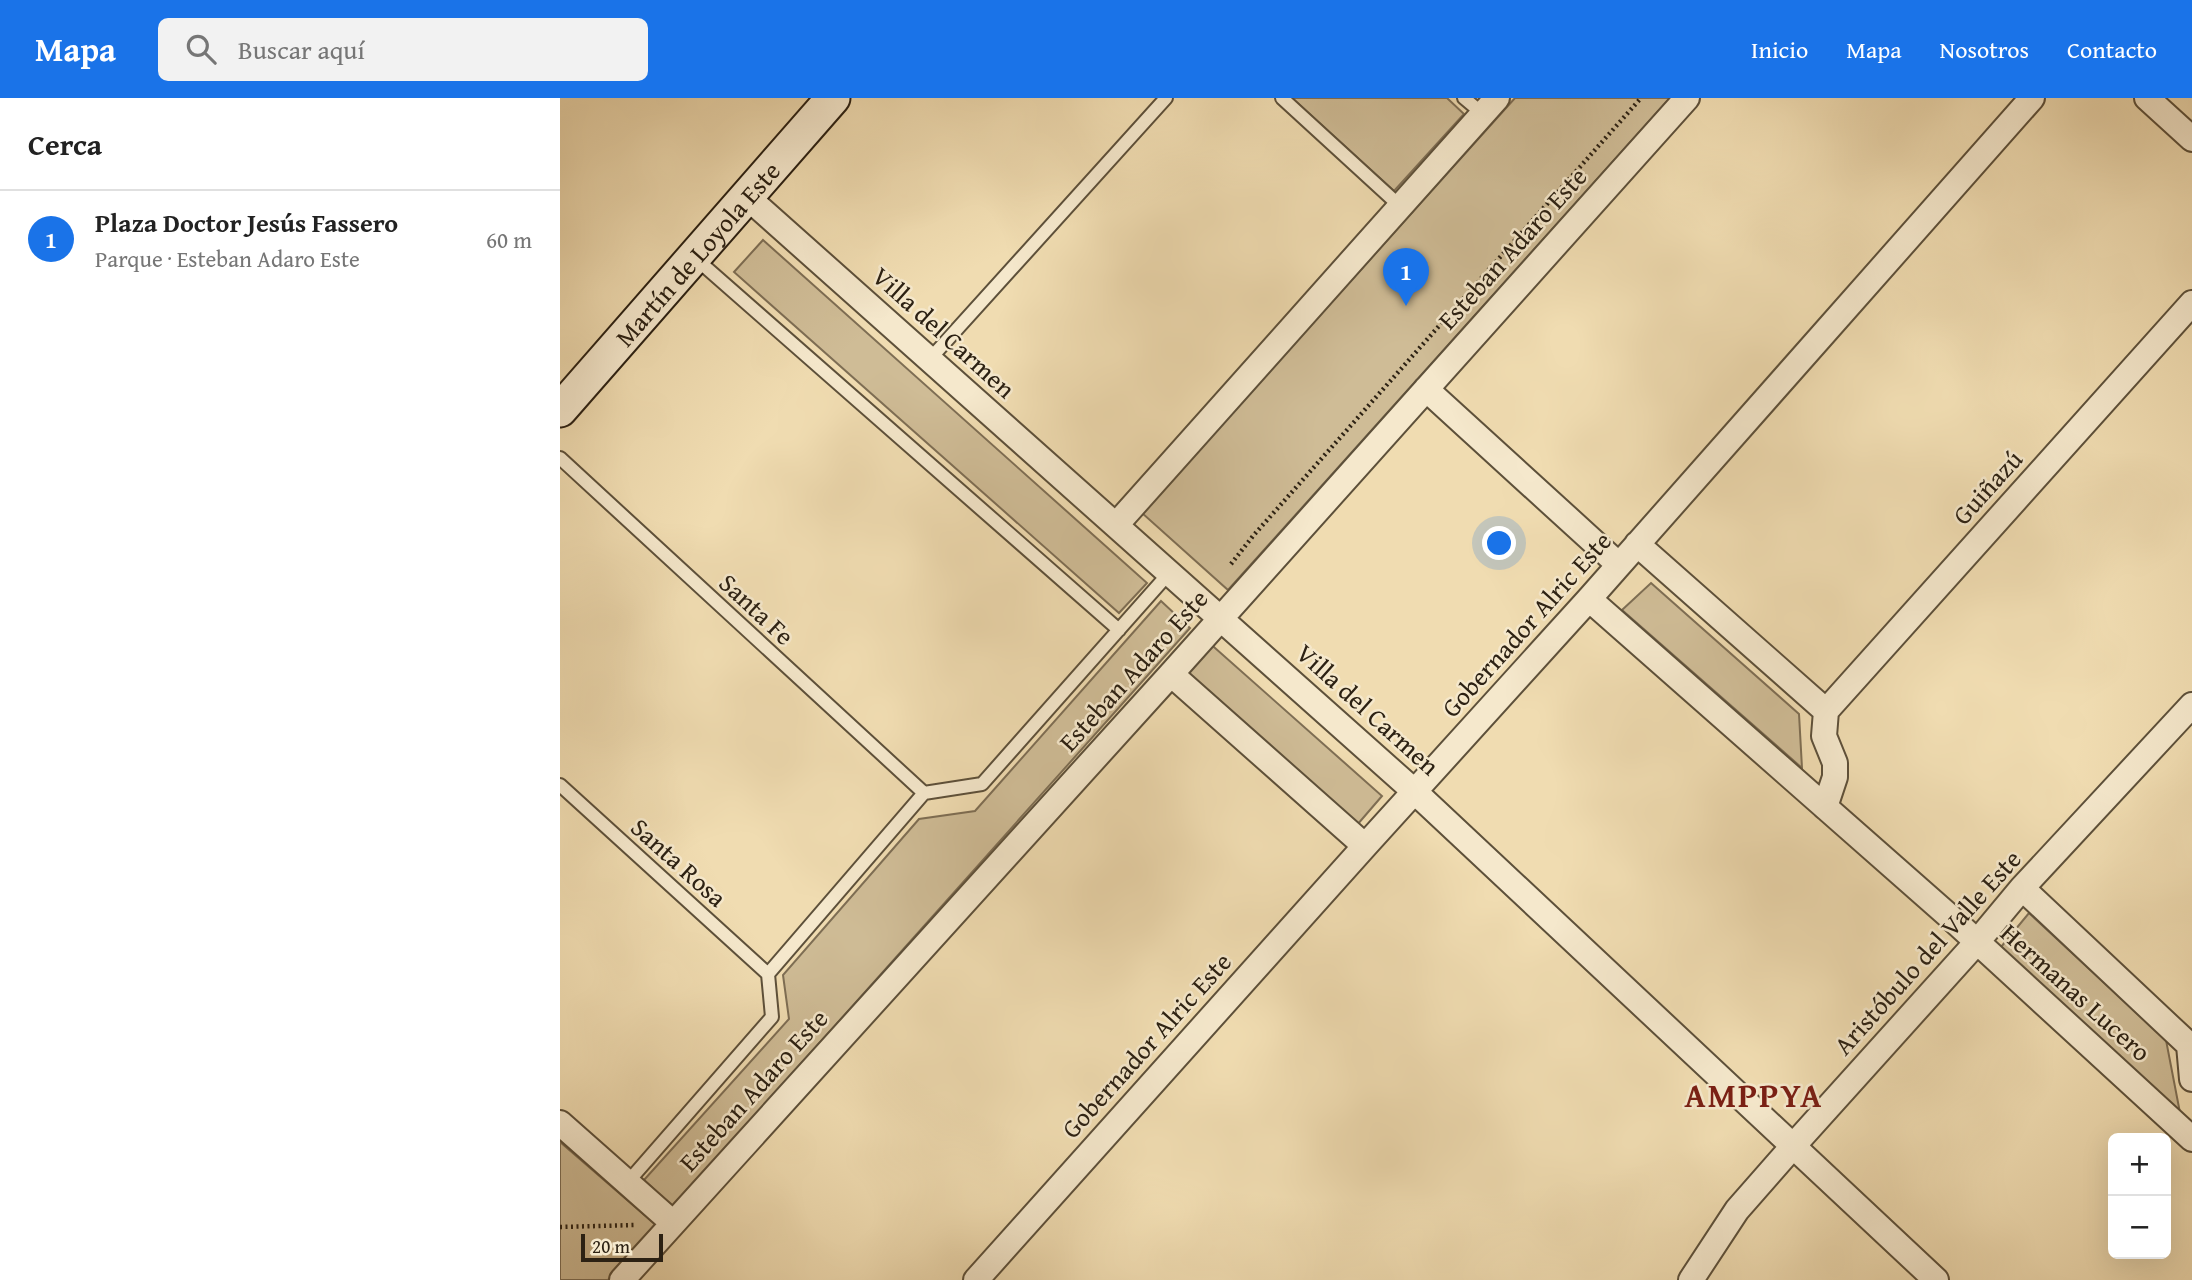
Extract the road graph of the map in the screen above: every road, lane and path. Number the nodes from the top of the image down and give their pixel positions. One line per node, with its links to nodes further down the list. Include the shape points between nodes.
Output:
1 (833, 98): 10 (main road, Martín de Loyola Este)
2 (1166, 98): 14 (lane)
3 (1282, 98): 11 (lane)
4 (1464, 98): 8 (lane)
5 (1687, 98): 15 (street, Esteban Adaro Este)
6 (2032, 98): 19 (street, Gobernador Alric Este)
7 (2147, 98): 9 (street)
8 (1490, 106): 11 (street)
9 (2192, 139)
10 (746, 196): 12 (main road, Martín de Loyola Este); 14 (street, Villa del Carmen)
11 (1401, 207): 18 (street)
12 (694, 257): 16 (main road, Martín de Loyola Este); 24 (lane)
13 (2192, 303): 27 (street, Guiñazú)
14 (930, 359): 18 (street, Villa del Carmen)
15 (1426, 389): 20 (street); 23 (street, Esteban Adaro Este)
16 (560, 410)
17 (560, 457): 30 (lane, Santa Fe)
18 (1116, 525): 21 (street, Villa del Carmen)
19 (1637, 544): 20 (street, Gobernador Alric Este); 27 (street)
20 (1619, 565): 22 (street, Gobernador Alric Este)
21 (1170, 572): 23 (street, Villa del Carmen); 24 (lane, Esteban Adaro Este)
22 (1590, 599): 29 (street, Gobernador Alric Este); 31 (street, Hermanas Lucero)
23 (1221, 616): 25 (street, Esteban Adaro Este); 29 (street, Villa del Carmen)
24 (1119, 629): 30 (lane, Esteban Adaro Este, via 982,783)
25 (1171, 674): 32 (street); 42 (street, Esteban Adaro Este)
26 (2192, 705): 33 (street, Aristóbulo del Valle Este)
27 (1826, 711): 31 (street, via 1824,736 1835,762 1835,778)
28 (560, 785): 35 (lane, Santa Rosa)
29 (1414, 790): 32 (street, Gobernador Alric Este); 40 (street, Villa del Carmen)
30 (924, 793): 35 (lane)
31 (1825, 807): 34 (street, Hermanas Lucero)
32 (1365, 846): 46 (street, Gobernador Alric Este)
33 (2022, 888): 34 (street, Aristóbulo del Valle Este); 36 (street, Hermanas Lucero)
34 (1977, 942): 39 (street, Hermanas Lucero); 40 (street, Aristóbulo del Valle Este)
35 (768, 974): 41 (lane, Esteban Adaro Este, via 772,1017)
36 (2191, 1044): 37 (street, Hermanas Lucero)
37 (2192, 1079)
38 (560, 1123): 41 (street)
39 (2192, 1139)
40 (1794, 1145): 47 (street, Aristóbulo del Valle Este, via 1737,1210); 48 (street, Villa del Carmen)
41 (627, 1183): 42 (street)
42 (673, 1223): 45 (street, Esteban Adaro Este)
43 (642, 1225): 44 (path)
44 (560, 1227)
45 (622, 1280)
46 (976, 1280)
47 (1691, 1280)
48 (1936, 1280)

